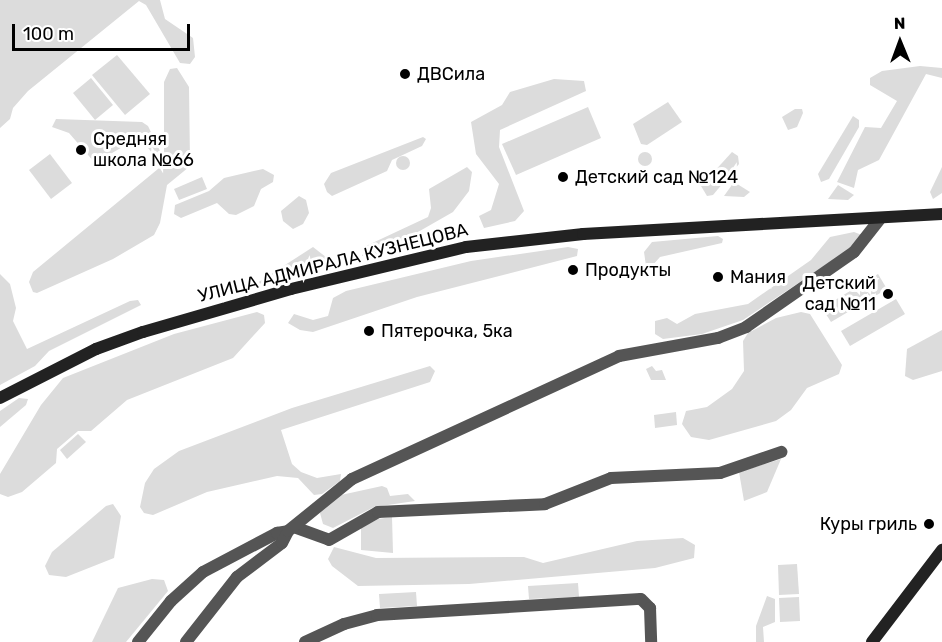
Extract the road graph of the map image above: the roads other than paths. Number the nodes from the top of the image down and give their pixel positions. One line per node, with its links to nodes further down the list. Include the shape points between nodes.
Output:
1 (942, 214): 2 (main road, УЛИЦА АДМИРАЛА КУЗНЕЦОВА)
2 (880, 219): 3 (main road, УЛИЦА АДМИРАЛА КУЗНЕЦОВА, via 592,234 466,247 291,289 143,332 96,349); 5 (street, via 854,252 746,327 718,338 641,349 586,370 352,479)
3 (0, 398)
4 (782, 452): 5 (street, via 720,473 611,478 545,504 378,512 329,540)
5 (291, 529): 7 (street, via 203,572 171,601); 8 (street, via 282,543 221,594)
6 (942, 550): 11 (main road)
7 (138, 642)
8 (186, 642)
9 (305, 642): 10 (street, via 344,624 377,615 641,599 650,608)
10 (651, 642)
11 (872, 642)

